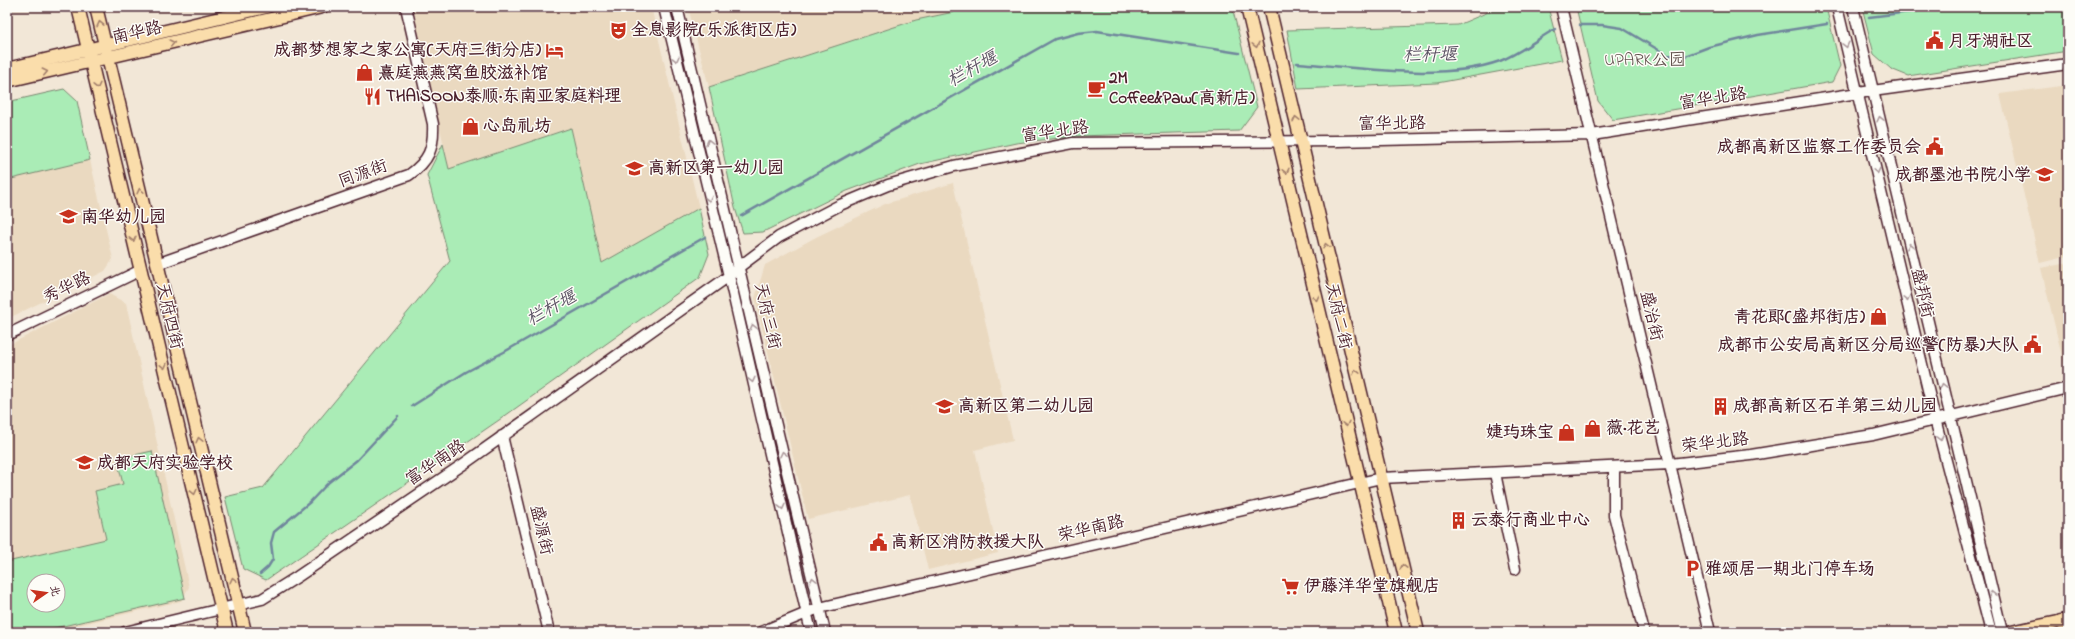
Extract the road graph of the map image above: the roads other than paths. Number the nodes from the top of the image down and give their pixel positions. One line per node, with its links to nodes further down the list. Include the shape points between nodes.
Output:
1 (78, 7): 14 (main road, 天府四街)
2 (96, 7): 13 (main road, 天府四街, one-way to 2)
3 (266, 7): 13 (main road, 南华路)
4 (322, 7): 15 (main road, 南华路, one-way to 4)
5 (406, 7): 25 (street, 同源街, via 433,124 434,140 422,166 408,175)
6 (664, 7): 28 (street, 天府三街, one-way to 28)
7 (677, 7): 26 (street, 天府三街, one-way to 7)
8 (1246, 7): 23 (main road, 天府二街, one-way to 23)
9 (1269, 7): 24 (main road, 天府二街, one-way to 9)
10 (1561, 7): 22 (street, 盛治街)
11 (1837, 7): 21 (street, 盛邦街, one-way to 21)
12 (1853, 7): 20 (street, 盛邦街)
13 (105, 46): 14 (main road, 南华路); 15 (main road, 天府四街)
14 (88, 50): 16 (main road, 天府四街); 18 (main road, 南华路)
15 (108, 58): 16 (main road, 南华路); 25 (main road, 天府四街, one-way to 15)
16 (91, 62): 19 (main road, 南华路, one-way to 16); 27 (main road, 天府四街, one-way to 27)
17 (2068, 64): 20 (street, 富华北路)
18 (7, 69)
19 (7, 81)
20 (1873, 90): 21 (street, 富华北路); 31 (street, 盛邦街, one-way to 20)
21 (1858, 93): 22 (street, 富华北路); 32 (street, 盛邦街, one-way to 32)
22 (1592, 135): 24 (street, 富华北路); 34 (street, 盛治街)
23 (1278, 140): 24 (street, 富华北路); 26 (street, 富华北路, via 1073,143 954,166 888,186 840,205 778,237); 38 (main road, 天府二街, one-way to 38)
24 (1301, 140): 37 (main road, 天府二街, one-way to 24)
25 (157, 264): 40 (main road, 天府四街, one-way to 25)
26 (739, 267): 28 (street, 富华南路); 41 (street, 天府三街, one-way to 26)
27 (141, 270): 29 (street, 秀华路); 42 (main road, 天府四街, one-way to 42)
28 (729, 276): 33 (street, 富华南路); 43 (street, 天府三街, one-way to 43)
29 (7, 335)
30 (2068, 388): 31 (street, 荣华北路)
31 (1950, 415): 32 (street, 荣华北路); 57 (street, 盛邦街, one-way to 31)
32 (1935, 419): 34 (street, 荣华北路, via 1815,446); 56 (street, 盛邦街, one-way to 56)
33 (502, 436): 40 (street, 富华南路, via 297,577 262,599); 48 (street, 盛源街)
34 (1670, 464): 35 (street, 荣华北路); 55 (street, 盛治街)
35 (1614, 467): 36 (street, 荣华北路); 54 (street, via 1614,515)
36 (1495, 473): 37 (street, 荣华北路); 39 (street)
37 (1382, 478): 38 (street, 荣华北路); 53 (main road, 天府二街, one-way to 37)
38 (1360, 483): 41 (street, 荣华南路); 52 (main road, 天府二街)
39 (1515, 569)
40 (238, 605): 42 (street, 富华南路); 47 (main road, 天府四街)
41 (819, 608): 43 (street, 荣华南路); 51 (street, 天府三街)
42 (222, 609): 45 (street, 富华南路); 46 (main road, 天府四街)
43 (807, 613): 49 (street, 荣华南路); 50 (street, 天府三街)
44 (2066, 622): 58 (main road)
45 (125, 632)
46 (227, 632)
47 (245, 632)
48 (549, 632)
49 (761, 632)
50 (811, 632)
51 (825, 632)
52 (1396, 632)
53 (1418, 632)
54 (1644, 632)
55 (1710, 632)
56 (1991, 632)
57 (2002, 632)
58 (2011, 632)

